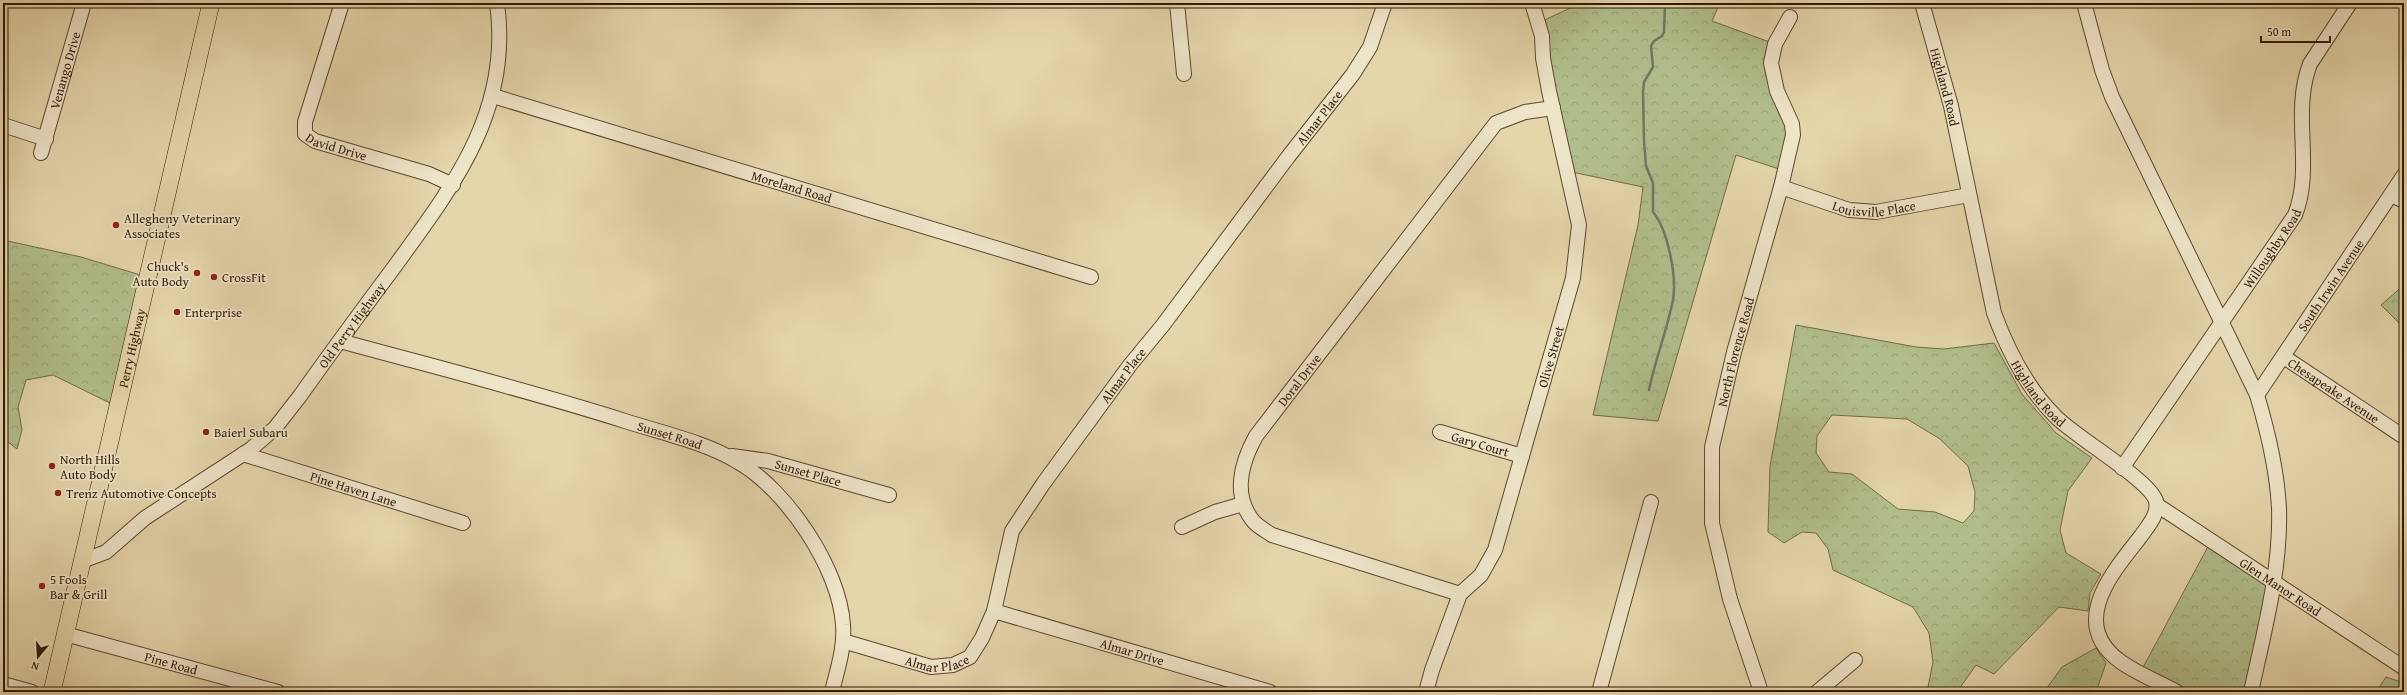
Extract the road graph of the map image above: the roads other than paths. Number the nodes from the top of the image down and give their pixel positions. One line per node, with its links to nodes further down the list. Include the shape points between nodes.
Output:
1 (84, 3): 16 (street, Venango Drive)
2 (211, 3): 41 (main road, Perry Highway)
3 (342, 3): 19 (street, David Drive, via 305,122 305,134 315,141 429,174)
4 (497, 3): 13 (street, Old Perry Highway, via 499,50)
5 (1177, 3): 12 (street)
6 (1385, 3): 44 (street, Almar Place, via 1370,47 1353,74 1130,366 1043,484 1012,531)
7 (1532, 3): 14 (street, Olive Street, via 1542,36 1543,58)
8 (1922, 3): 21 (street, Highland Road, via 1951,106)
9 (2084, 3): 25 (street, via 2112,97)
10 (2350, 3): 25 (street, Willoughby Road, via 2306,74 2302,97 2303,177 2299,204 2287,229)
11 (1790, 17): 20 (street, North Florence Road, via 1776,44 1771,64 1777,91 1792,124 1793,135)
12 (1184, 74)
13 (492, 96): 19 (street, Old Perry Highway, via 480,135); 24 (street, Moreland Road)
14 (1553, 108): 33 (street, Olive Street, via 1579,225 1573,278); 37 (street, Doral Drive, via 1525,112 1496,123 1256,436 1245,455 1241,471)
15 (3, 125): 16 (street)
16 (46, 139): 17 (street, Venango Drive)
17 (41, 153)
18 (2404, 175): 22 (street, South Irwin Avenue)
19 (453, 185): 26 (street, Old Perry Highway)
20 (1781, 188): 21 (street, Louisville Place, via 1849,210 1876,212); 57 (street, North Florence Road, via 1734,352 1712,447 1712,523 1730,599)
21 (1969, 195): 34 (street, Highland Road, via 1994,313 2010,353 2054,416 2079,438)
22 (2391, 195): 23 (street); 27 (street, South Irwin Avenue)
23 (2404, 201)
24 (1092, 277)
25 (2223, 322): 28 (street); 34 (street, Willoughby Road)
26 (340, 341): 31 (street, Old Perry Highway, via 275,428); 32 (street, Sunset Road, via 594,411)
27 (2284, 357): 28 (street, South Irwin Avenue); 30 (street, Chesapeake Avenue)
28 (2257, 395): 42 (street, via 2271,446 2278,494 2279,526)
29 (1440, 432): 33 (street, Gary Court)
30 (2404, 437)
31 (243, 454): 39 (street, Pine Haven Lane); 41 (street, Old Perry Highway, via 145,518 106,552)
32 (727, 456): 35 (street, Sunset Place, via 768,461); 46 (street, Sunset Road, via 750,469 773,490 819,552 831,573 838,593 842,608)
33 (1522, 456): 43 (street, Olive Street, via 1495,550 1481,575)
34 (2122, 468): 38 (street, Highland Road, via 2148,488)
35 (889, 495)
36 (1651, 502): 56 (street)
37 (1243, 504): 40 (street, via 1215,512); 43 (street, Doral Drive, via 1254,522 1272,535)
38 (2157, 505): 42 (street, Glen Manor Road); 59 (street, via 2148,527 2102,590 2097,607 2097,624 2104,643 2115,656)
39 (463, 523)
40 (1182, 527)
41 (82, 561): 45 (main road, Perry Highway)
42 (2274, 581): 48 (street, Glen Manor Road); 60 (street)
43 (1460, 594): 55 (street, Olive Street)
44 (994, 611): 46 (street, Almar Place, via 970,657 953,665 931,667); 54 (street, Almar Drive)
45 (65, 634): 51 (main road, Perry Highway); 52 (street, Pine Road)
46 (843, 641): 53 (street, Sunset Road)
47 (1855, 660): 58 (street)
48 (2404, 668)
49 (3, 684): 50 (street)
50 (32, 692)
51 (52, 692)
52 (278, 692)
53 (832, 692)
54 (1270, 692)
55 (1426, 692)
56 (1599, 692)
57 (1761, 692)
58 (1817, 692)
59 (2177, 692)
60 (2252, 692)

